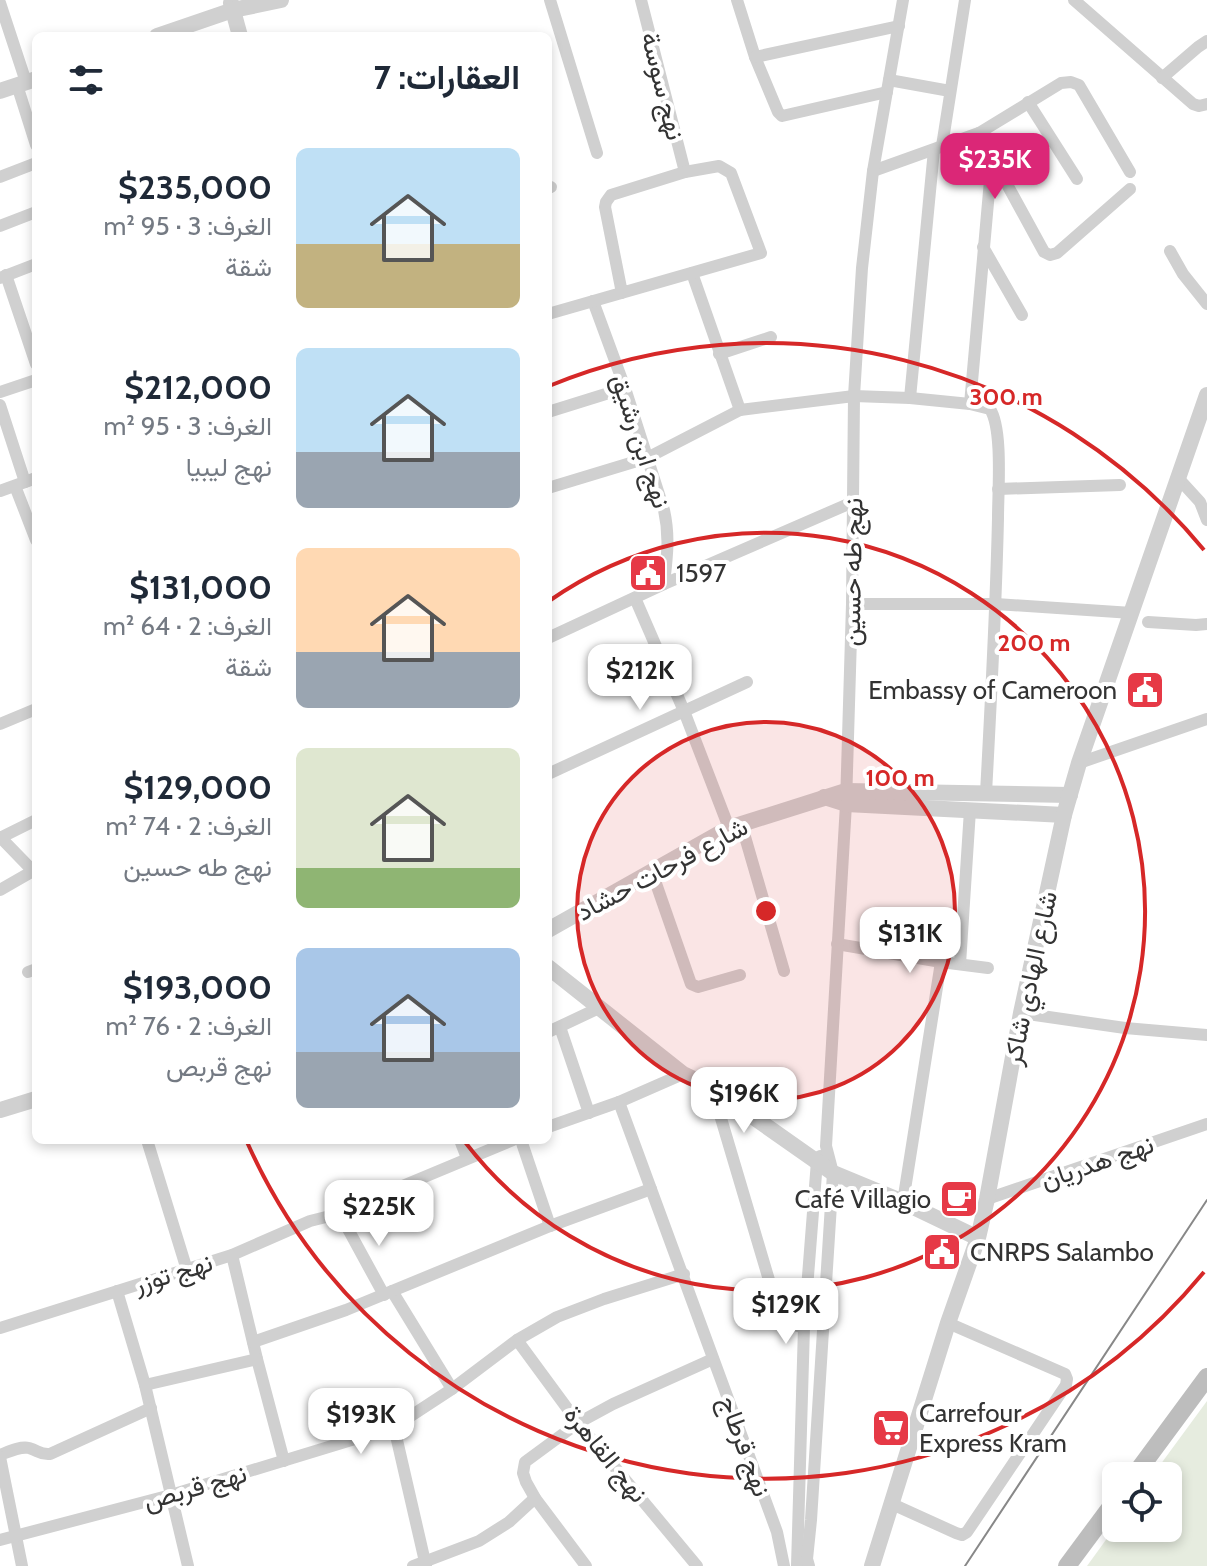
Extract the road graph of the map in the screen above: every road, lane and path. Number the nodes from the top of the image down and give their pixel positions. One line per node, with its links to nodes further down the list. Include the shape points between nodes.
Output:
1 (281, 0): 9 (street)
2 (550, 0): 25 (street)
3 (641, 0): 29 (street, نهج سوسة)
4 (737, 0): 14 (street)
5 (903, 0): 10 (street, نهج طه حسين)
6 (965, 0): 19 (street)
7 (1074, 0): 15 (street)
8 (0, 3): 16 (street)
9 (231, 5): 11 (street); 12 (street)
10 (899, 26): 14 (street); 17 (street, نهج طه حسين)
11 (167, 32)
12 (239, 32)
13 (1207, 41): 15 (street)
14 (755, 57): 17 (street, via 782,116)
15 (1162, 78): 21 (street, via 1193,104)
16 (27, 82): 18 (street); 22 (street)
17 (888, 86): 19 (street); 28 (street, نهج طه حسين)
18 (0, 91)
19 (950, 91): 24 (street)
20 (1028, 102): 23 (street); 30 (street, via 1061,83 1079,85); 32 (street)
21 (1207, 104)
22 (32, 117)
23 (979, 133): 24 (street); 26 (street)
24 (938, 148): 28 (street); 54 (street)
25 (597, 153)
26 (992, 158): 33 (street, via 1050,255); 36 (street)
27 (32, 165): 31 (street)
28 (873, 171): 53 (street, نهج طه حسين)
29 (685, 172): 39 (street, via 719,166 731,173 761,253); 41 (street, via 611,195 606,202)
30 (1130, 172)
31 (0, 177)
32 (1077, 179)
33 (1130, 189)
34 (32, 214): 35 (street)
35 (0, 226)
36 (983, 247): 45 (street); 55 (street)
37 (1170, 251): 43 (street)
38 (32, 266): 40 (street)
39 (692, 273): 41 (street); 48 (street)
40 (3, 277): 47 (street)
41 (622, 293): 42 (street)
42 (593, 301): 44 (street); 50 (street, نهج ابن رشيق)
43 (1207, 304)
44 (552, 313)
45 (1022, 315)
46 (771, 337): 48 (street)
47 (32, 353)
48 (719, 354): 57 (street)
49 (32, 381): 51 (street)
50 (625, 388): 58 (street); 59 (street, نهج ابن رشيق)
51 (0, 392)
52 (1207, 395): 60 (street, شارع الهادي شاكر)
53 (854, 396): 54 (street); 57 (street); 67 (street, نهج طه حسين)
54 (910, 398): 55 (street)
55 (970, 404): 64 (street, via 990,409 997,424)
56 (0, 405): 61 (street)
57 (740, 410): 59 (street)
58 (552, 411)
59 (647, 458): 63 (street); 70 (street, نهج ابن رشيق, via 668,530)
60 (1179, 479): 66 (street); 74 (street, شارع الهادي شاكر)
61 (25, 482): 65 (street); 68 (street)
62 (1120, 485): 64 (street)
63 (552, 487)
64 (998, 489): 73 (street)
65 (0, 491)
66 (1204, 499): 69 (street)
67 (853, 502): 70 (street); 72 (street, نهج طه حسين)
68 (32, 519)
69 (1207, 520)
70 (664, 584): 71 (street)
71 (635, 598): 77 (street); 80 (street)
72 (852, 604): 73 (street); 87 (street, نهج طه حسين)
73 (996, 604): 74 (street); 85 (street)
74 (1132, 613): 83 (street, شارع الهادي شاكر)
75 (1148, 622): 76 (street)
76 (1207, 624)
77 (552, 636)
78 (747, 682): 80 (street)
79 (32, 711): 82 (street)
80 (684, 711): 84 (street); 91 (street)
81 (1207, 719): 83 (street)
82 (0, 724)
83 (1079, 763): 86 (street, شارع الهادي شاكر)
84 (552, 772)
85 (986, 793): 86 (street, شارع فرحات حشاد); 87 (street, شارع فرحات حشاد)
86 (1070, 795): 89 (street, شارع الهادي شاكر)
87 (846, 798): 88 (street, شارع فرحات حشاد); 91 (street, شارع فرحات حشاد, via 824,797); 98 (street, نهج طه حسين)
88 (970, 810): 89 (street, شارع فرحات حشاد); 100 (street)
89 (1064, 815): 106 (street, شارع الهادي شاكر)
90 (32, 822): 92 (street)
91 (735, 825): 94 (street, شارع فرحات حشاد); 103 (street)
92 (0, 838): 93 (street)
93 (32, 871)
94 (652, 872): 97 (street, شارع فرحات حشاد); 104 (street, via 691,984 698,987)
95 (32, 874): 96 (street)
96 (0, 890)
97 (552, 928)
98 (837, 944): 99 (street); 121 (street, نهج طه حسين)
99 (941, 962): 100 (street); 128 (street)
100 (960, 964): 101 (street)
101 (988, 968)
102 (552, 970): 105 (street)
103 (784, 971)
104 (740, 975)
105 (599, 1008): 107 (street); 109 (street)
106 (1021, 1013): 108 (street); 127 (street, شارع الهادي شاكر)
107 (554, 1030): 114 (street)
108 (1207, 1035)
109 (683, 1074): 110 (street); 112 (street)
110 (712, 1088): 123 (street); 137 (street, via 780,1317)
111 (32, 1100): 113 (street)
112 (619, 1102): 114 (street); 125 (street, نهج قرطاج)
113 (0, 1110)
114 (589, 1113): 116 (street)
115 (1207, 1124): 127 (street, نهج هدريان)
116 (552, 1126)
117 (148, 1144): 132 (street)
118 (462, 1144): 122 (street)
119 (503, 1144): 122 (street)
120 (522, 1144): 129 (street)
121 (826, 1146): 123 (street, نهج طه حسين); 124 (street, نهج طه حسين)
122 (467, 1158): 126 (street)
123 (817, 1161): 124 (street); 137 (street, نهج طه حسين)
124 (833, 1173): 128 (street); 158 (street, نهج طه حسين, via 811,1520)
125 (651, 1189): 129 (street); 133 (street, نهج قرطاج)
126 (381, 1195)
127 (987, 1199): 130 (street, شارع الهادي شاكر)
128 (903, 1202): 130 (street)
129 (550, 1226): 135 (street)
130 (978, 1238): 136 (street, شارع الهادي شاكر)
131 (232, 1255): 132 (street, نهج توزر); 135 (street, نهج توزر, via 334,1215 342,1218); 140 (street)
132 (187, 1270): 134 (street, نهج توزر)
133 (684, 1274): 139 (street, نهج قربص, via 557,1317); 142 (street, نهج قرطاج)
134 (117, 1291): 138 (street, نهج توزر); 144 (street)
135 (388, 1293): 140 (street); 145 (street)
136 (948, 1323): 154 (street, شارع الهادي شاكر); 154 (street, via 1065,1374 1066,1385 967,1532 956,1533)
137 (804, 1327): 158 (street, نهج طه حسين)
138 (0, 1328)
139 (517, 1340): 145 (street, نهج قربص); 147 (street, نهج القاهرة)
140 (253, 1342): 141 (street)
141 (257, 1359): 144 (street); 150 (street)
142 (713, 1359): 147 (street); 164 (street, نهج قرطاج, via 777,1532)
143 (1207, 1377): 151 (main road)
144 (145, 1385): 146 (street)
145 (452, 1389): 148 (street, نهج قربص)
146 (151, 1408): 149 (street, via 50,1454 21,1448); 152 (street)
147 (578, 1423): 153 (street, via 525,1462 523,1473); 163 (street, نهج القاهرة)
148 (394, 1427): 150 (street, نهج قربص); 159 (street)
149 (0, 1456): 156 (street)
150 (284, 1461): 152 (street, نهج قربص)
151 (1144, 1462)
152 (171, 1495): 156 (street, نهج قربص); 161 (street)
153 (535, 1498): 159 (street, via 479,1541); 162 (street)
154 (892, 1504): 165 (street, شارع الهادي شاكر)
155 (1102, 1519): 166 (main road)
156 (17, 1535): 157 (street, نهج قربص); 160 (street)
157 (0, 1540)
158 (802, 1563)
159 (421, 1565)
160 (22, 1566)
161 (188, 1566)
162 (586, 1566)
163 (697, 1566)
164 (784, 1566)
165 (872, 1566)
166 (1067, 1566)

